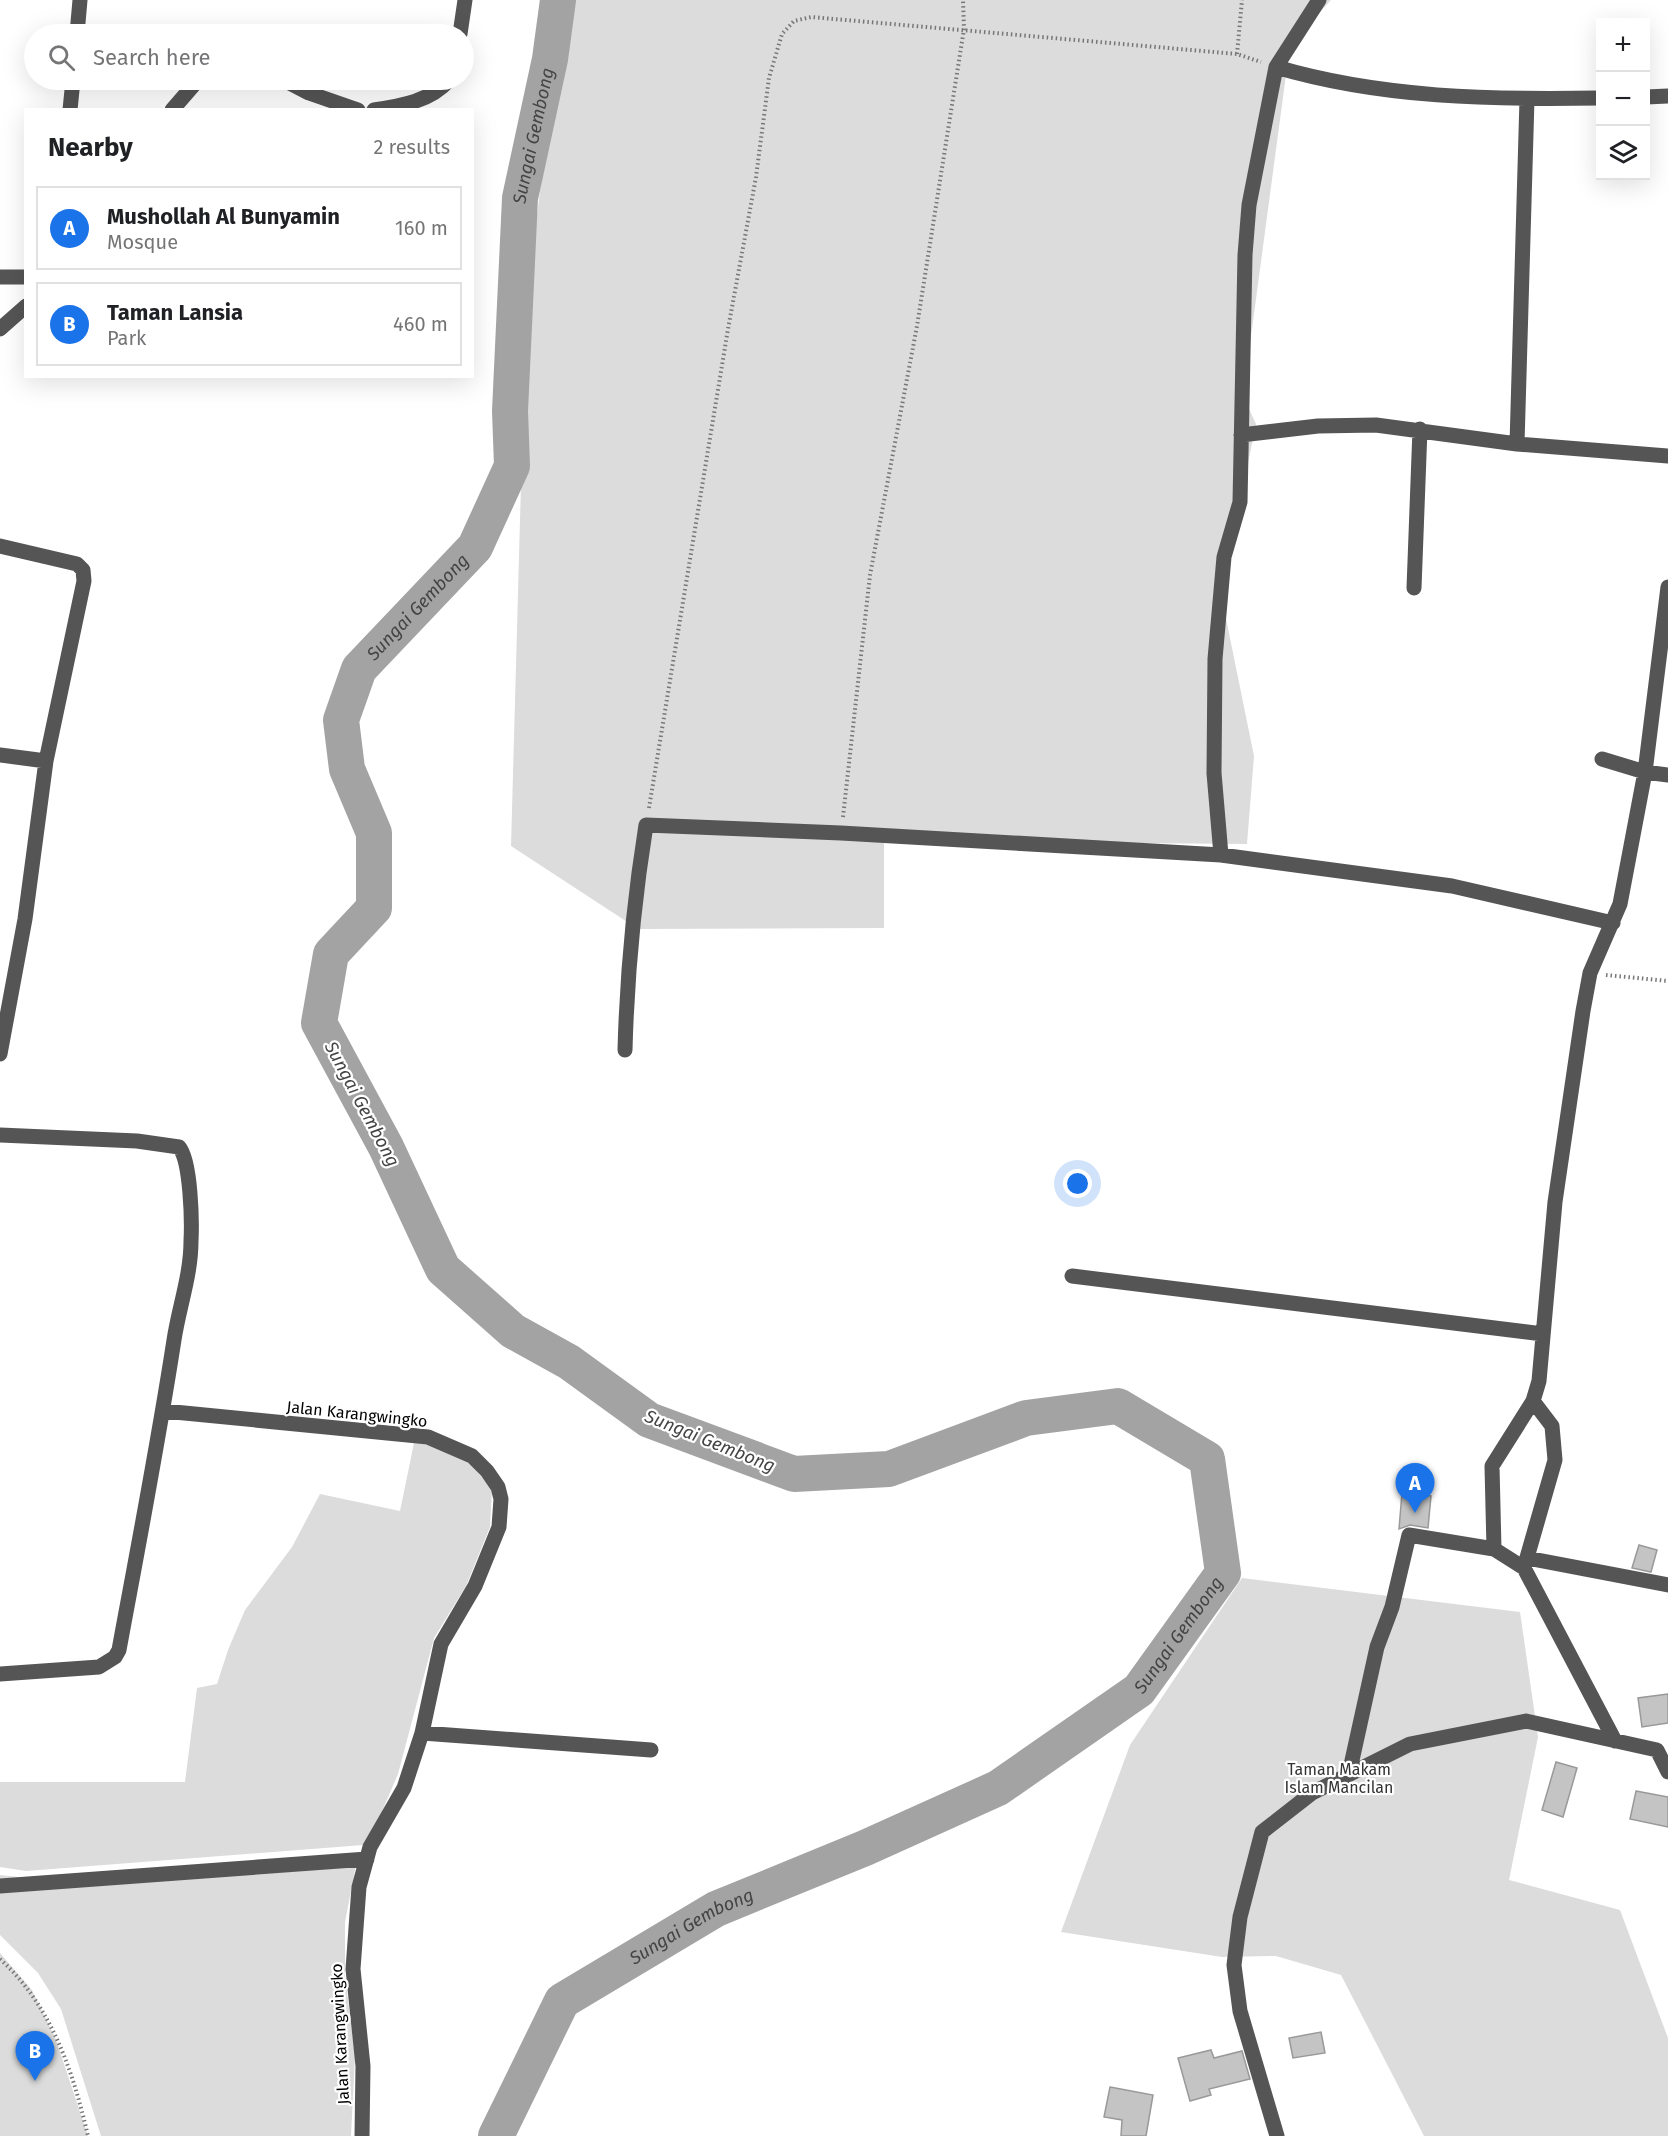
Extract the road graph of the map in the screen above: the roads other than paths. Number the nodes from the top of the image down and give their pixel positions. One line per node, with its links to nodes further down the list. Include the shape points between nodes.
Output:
1 (80, 0): 4 (street)
2 (465, 0): 5 (street)
3 (1319, 0): 6 (street)
4 (78, 24)
5 (461, 24)
6 (1276, 67): 14 (street, via 1326,82 1375,90); 24 (street, via 1249,206)
7 (72, 90): 15 (street)
8 (189, 90): 16 (street)
9 (303, 90): 17 (street)
10 (438, 90): 18 (street)
11 (1668, 96): 12 (street)
12 (1650, 97)
13 (1596, 98): 14 (street)
14 (1527, 99): 25 (street)
15 (70, 108)
16 (174, 108)
17 (352, 108)
18 (388, 108)
19 (0, 277): 20 (street)
20 (24, 277)
21 (24, 308): 22 (street)
22 (0, 329)
23 (1420, 429): 24 (street, via 1318,426); 25 (street); 29 (street)
24 (1241, 435): 35 (street, via 1240,501 1224,557 1215,659 1214,773)
25 (1517, 444): 26 (street)
26 (1668, 456)
27 (0, 546): 32 (street, via 77,564 83,570 84,581)
28 (1668, 587): 33 (street)
29 (1414, 588)
30 (0, 755): 32 (street)
31 (1602, 759): 33 (street)
32 (46, 761): 38 (street, via 25,919)
33 (1645, 772): 34 (street); 36 (street)
34 (1668, 776)
35 (1221, 855): 36 (street, via 1452,886); 37 (street, via 646,825 627,974)
36 (1613, 923): 41 (street, via 1590,973 1555,1202)
37 (625, 1050)
38 (0, 1054)
39 (0, 1135): 43 (street, via 137,1141 173,1145 183,1151 192,1242)
40 (1072, 1276): 41 (street)
41 (1543, 1334): 42 (street)
42 (1533, 1401): 44 (street, via 1492,1466); 45 (street, via 1552,1426 1555,1460)
43 (164, 1411): 47 (street, via 119,1650 99,1666); 48 (street, Jalan Karangwingko, via 428,1437 472,1456 487,1470 501,1499 500,1527 475,1586 441,1644)
44 (1494, 1549): 45 (street); 52 (street, via 1409,1535 1392,1607 1377,1647)
45 (1526, 1563): 46 (street); 49 (street)
46 (1668, 1585)
47 (0, 1674)
48 (422, 1733): 50 (street); 53 (street, Jalan Karangwingko, via 404,1788 370,1846)
49 (1616, 1741): 51 (street, via 1657,1750); 52 (street, via 1526,1721 1410,1743)
50 (651, 1750)
51 (1668, 1772)
52 (1349, 1774): 56 (street, via 1312,1793 1262,1832 1240,1917 1234,1965 1240,2011)
53 (367, 1859): 54 (street); 55 (street, Jalan Karangwingko, via 359,1887 353,1969 363,2066)
54 (0, 1886)
55 (362, 2136)
56 (1277, 2136)

